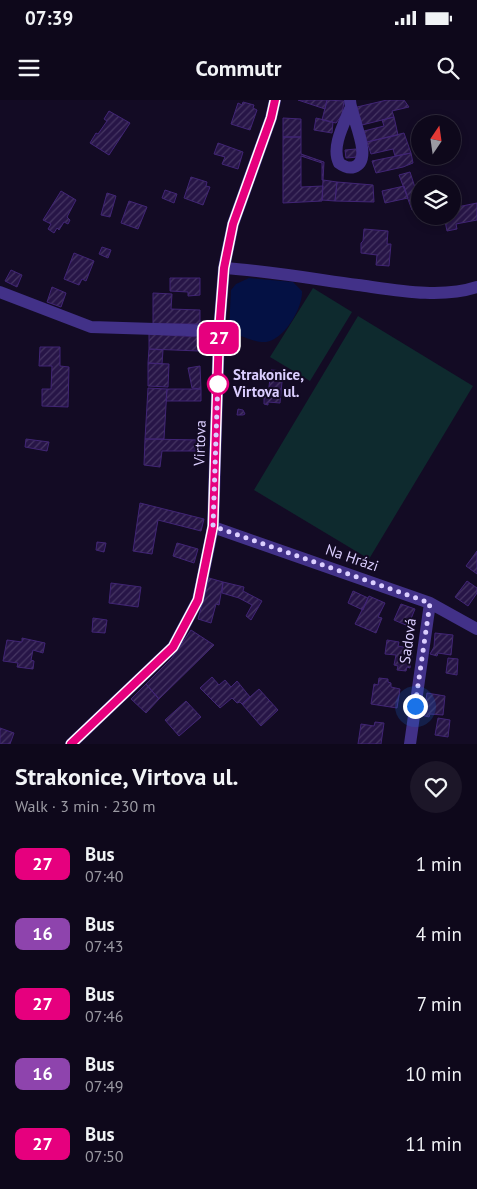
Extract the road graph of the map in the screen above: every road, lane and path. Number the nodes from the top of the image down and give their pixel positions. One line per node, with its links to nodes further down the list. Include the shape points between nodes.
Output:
1 (275, 100): 2 (street, Virtova, via 233,224)
2 (224, 268): 3 (street, via 402,291 439,293); 5 (street, Virtova)
3 (477, 287)
4 (0, 292): 5 (street, via 92,327)
5 (219, 331): 6 (street, Virtova)
6 (213, 526): 7 (street, Na Hrázi); 9 (street, Virtova, via 198,600 173,647)
7 (430, 603): 8 (street, Na Hrázi); 10 (street, Sadová)
8 (477, 629)
9 (71, 744)
10 (410, 744)

